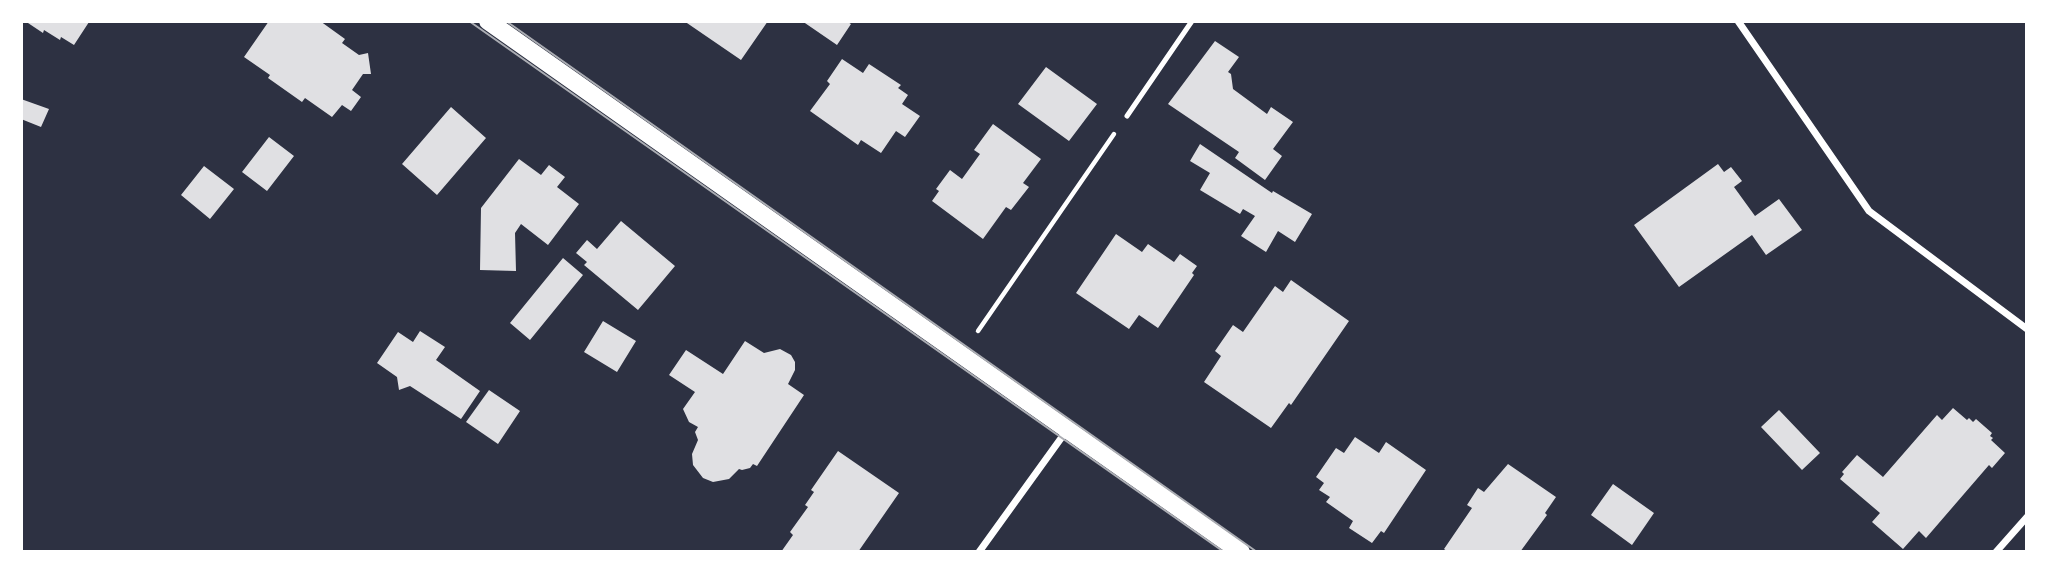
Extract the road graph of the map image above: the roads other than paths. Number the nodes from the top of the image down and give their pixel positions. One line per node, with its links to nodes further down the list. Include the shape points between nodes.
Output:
1 (488, 21): 6 (main road)
2 (1192, 21): 4 (lane)
3 (1738, 21): 5 (street, via 1869,211)
4 (1127, 116)
5 (2027, 329)
6 (1067, 430): 8 (street); 9 (main road)
7 (2027, 517): 10 (street)
8 (979, 552)
9 (1241, 552)
10 (1996, 552)

